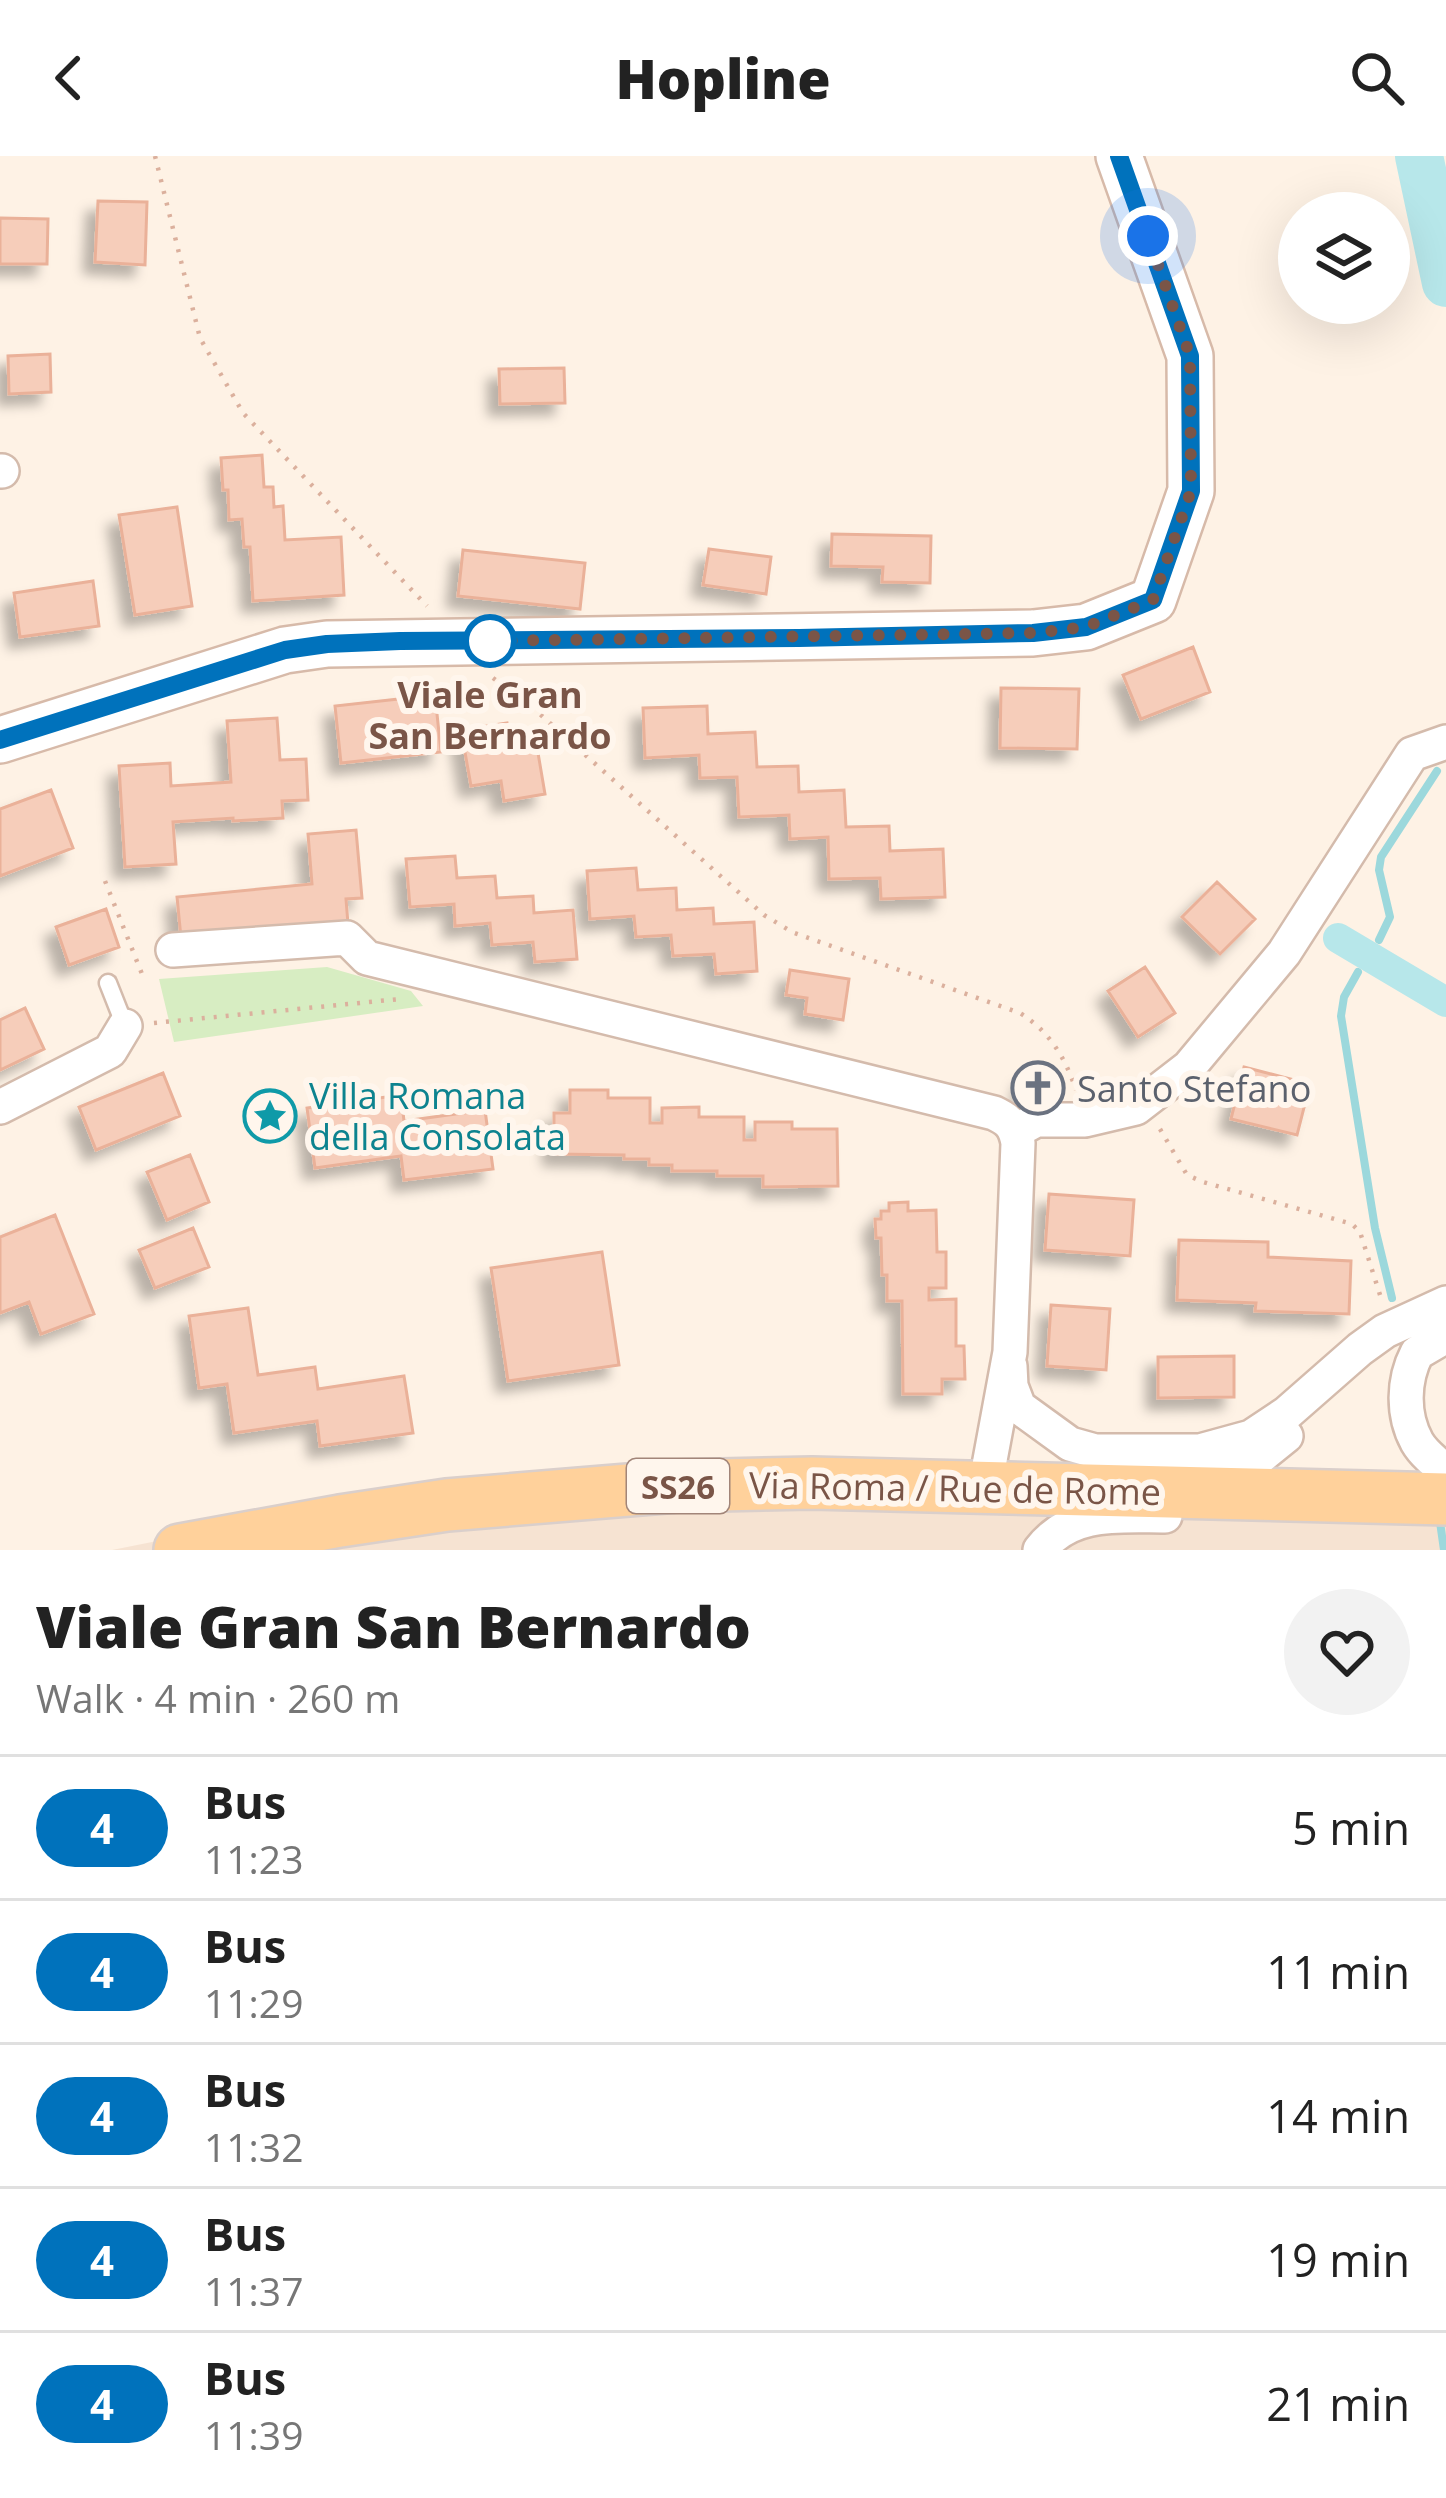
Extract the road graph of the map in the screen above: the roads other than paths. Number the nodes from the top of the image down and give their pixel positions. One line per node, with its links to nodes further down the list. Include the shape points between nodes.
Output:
1 (1119, 156): 2 (main road, via 1190,356 1191,491 1153,600 1086,627 1033,633 327,644 285,650)
2 (0, 740)
3 (1446, 742): 8 (street, via 1412,754 1284,953 1189,1067 1114,1115 1036,1120)
4 (173, 950): 8 (street, via 346,938 367,958 994,1113)
5 (108, 983): 6 (lane)
6 (125, 1026): 7 (street, via 110,1051)
7 (0, 1107)
8 (1016, 1131): 14 (street)
9 (1446, 1305): 11 (street); 13 (street)
10 (1446, 1322): 11 (street, via 1434,1330)
11 (1398, 1325): 13 (street); 16 (street, via 1260,1456)
12 (1446, 1336): 17 (street, via 1417,1353 1406,1400)
13 (1360, 1348): 14 (street, via 1251,1436 1179,1451 1070,1444 1019,1407)
14 (1010, 1352): 15 (street)
15 (985, 1486): 16 (main road, Via Roma / Rue de Rome / SS26); 19 (main road, Via Roma / Rue de Rome / SS26, via 677,1486 542,1495)
16 (1180, 1492): 18 (main road, Via Roma / Rue de Rome / SS26)
17 (1442, 1493): 18 (main road, Via Roma / Rue de Rome / SS26)
18 (1294, 1494): 20 (street, via 1227,1515 1087,1518)
19 (180, 1550)
20 (1040, 1550)

